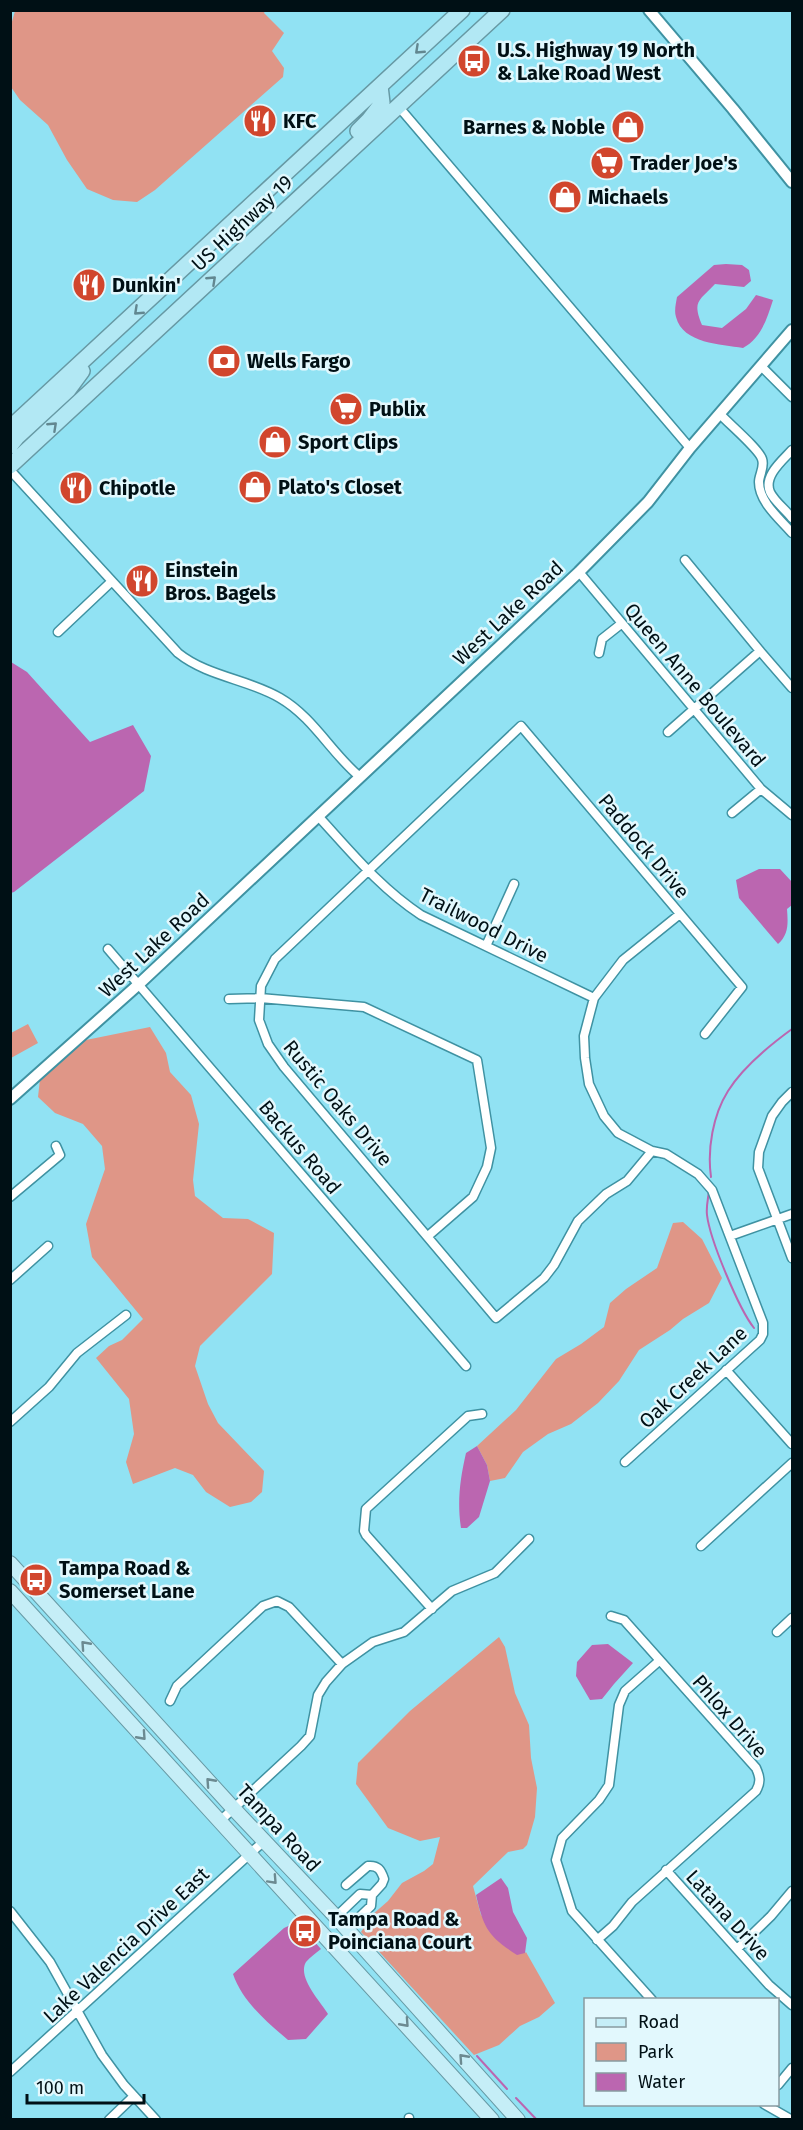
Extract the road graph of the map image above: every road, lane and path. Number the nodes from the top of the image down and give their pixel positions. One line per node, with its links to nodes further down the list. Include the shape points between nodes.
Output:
1 (462, 10): 4 (highway, US Highway 19, one-way to 4)
2 (502, 10): 5 (highway, US Highway 19)
3 (649, 10): 6 (street)
4 (380, 87): 7 (highway, via 382,103 369,120 293,190); 9 (highway, US Highway 19, one-way to 9)
5 (398, 106): 7 (highway, US Highway 19); 15 (street)
6 (792, 182)
7 (269, 227): 17 (highway, US Highway 19, one-way to 7)
8 (792, 330): 10 (street, West Lake Road)
9 (101, 345): 13 (highway, US Highway 19); 14 (highway, via 68,390)
10 (762, 367): 11 (street); 12 (street, West Lake Road)
11 (792, 397)
12 (720, 414): 15 (street, West Lake Road); 19 (street, via 759,454 763,465 760,492)
13 (10, 428)
14 (10, 446)
15 (690, 448): 21 (street, West Lake Road, via 648,501)
16 (792, 450): 18 (street, via 769,481 770,491)
17 (10, 468): 22 (street)
18 (792, 518)
19 (792, 533)
20 (685, 560): 25 (street)
21 (579, 572): 23 (street, Queen Anne Boulevard); 31 (street, West Lake Road)
22 (111, 582): 24 (street); 31 (street, via 178,654 196,666 283,699)
23 (621, 624): 26 (street, via 602,639); 28 (street, Queen Anne Boulevard)
24 (58, 632)
25 (760, 651): 27 (street); 28 (street)
26 (599, 653)
27 (792, 688)
28 (694, 710): 30 (street); 32 (street, Queen Anne Boulevard)
29 (521, 726): 36 (street, Rustic Oaks Drive); 38 (street, Paddock Drive)
30 (668, 732)
31 (360, 777): 35 (street, West Lake Road)
32 (761, 789): 33 (street); 34 (street, Queen Anne Boulevard)
33 (732, 813)
34 (792, 815)
35 (318, 816): 36 (street, Trailwood Drive); 41 (street, West Lake Road)
36 (367, 870): 39 (street, Trailwood Drive, via 421,915); 44 (street, Rustic Oaks Drive, via 275,959 263,979)
37 (514, 884): 39 (street)
38 (680, 914): 42 (street, Oak Creek Lane, via 623,960); 45 (street, Paddock Drive, via 742,987)
39 (486, 946): 42 (street, Trailwood Drive)
40 (108, 949): 41 (street, Backus Road)
41 (139, 984): 47 (street, West Lake Road); 59 (street, Backus Road)
42 (594, 998): 49 (street, Oak Creek Lane, via 584,1035 589,1084 604,1116 618,1133)
43 (229, 999): 44 (street)
44 (260, 999): 53 (street, Rustic Oaks Drive, via 259,1020 268,1044); 53 (street, via 364,1007 477,1060 491,1148 487,1167 473,1197)
45 (705, 1034)
46 (792, 1092): 52 (street, via 772,1116 759,1152 758,1168)
47 (10, 1099)
48 (56, 1146): 50 (street, via 60,1155)
49 (651, 1151): 53 (street, Rustic Oaks Drive, via 627,1181 606,1194 578,1221 544,1278 496,1318); 54 (street, Oak Creek Lane, via 666,1154 698,1173 712,1190)
50 (10, 1197)
51 (792, 1214): 52 (street)
52 (777, 1219): 54 (street); 56 (street)
53 (428, 1236)
54 (730, 1236): 60 (street, Oak Creek Lane, via 763,1323 763,1334)
55 (48, 1246): 57 (street)
56 (792, 1258)
57 (11, 1278)
58 (126, 1315): 62 (street, via 77,1353 49,1387)
59 (466, 1366)
60 (726, 1370): 63 (street); 64 (street, Oak Creek Lane)
61 (482, 1414): 70 (street, via 468,1416 366,1509 366,1535)
62 (10, 1422)
63 (792, 1444)
64 (625, 1462)
65 (792, 1463): 67 (street)
66 (529, 1539): 70 (street, via 495,1574 452,1591)
67 (700, 1546)
68 (10, 1563): 76 (main road, Tampa Road, one-way to 68)
69 (10, 1590): 77 (main road, Tampa Road)
70 (432, 1609): 75 (street, via 404,1632 373,1642)
71 (611, 1616): 74 (street, Phlox Drive, via 624,1620)
72 (792, 1618): 73 (street)
73 (777, 1632)
74 (659, 1661): 83 (street, Phlox Drive, via 756,1768 760,1778 756,1791); 90 (street, via 625,1691 619,1705 609,1785 562,1838 557,1852 572,1911)
75 (342, 1664): 78 (street, via 289,1607 277,1601 254,1614 177,1686); 79 (street, via 318,1695 310,1736)
76 (124, 1689): 77 (street); 79 (main road, Tampa Road, one-way to 76)
77 (111, 1701): 80 (main road, Tampa Road, one-way to 80)
78 (170, 1701)
79 (233, 1808): 80 (street); 81 (main road, Tampa Road)
80 (220, 1821): 82 (main road, Tampa Road)
81 (264, 1841): 82 (street, Lake Valencia Drive East); 88 (main road, Tampa Road)
82 (249, 1854): 94 (street, Lake Valencia Drive East); 101 (main road, Tampa Road, one-way to 101)
83 (666, 1870): 90 (street, Phlox Drive); 91 (street, Latana Drive)
84 (346, 1885): 86 (street, via 368,1866 375,1865 384,1879)
85 (792, 1891): 91 (street)
86 (372, 1895): 88 (street, via 360,1894); 89 (street, via 371,1906)
87 (10, 1911): 94 (street, via 50,1962)
88 (336, 1917): 89 (main road, Tampa Road)
89 (347, 1929): 99 (main road, Tampa Road, one-way to 89)
90 (597, 1940): 92 (street)
91 (736, 1949): 93 (street, Latana Drive)
92 (650, 1998)
93 (792, 2005)
94 (79, 2012): 96 (street, Lake Valencia Drive East); 98 (street, via 102,2055)
95 (792, 2068): 97 (street)
96 (12, 2069)
97 (779, 2083)
98 (135, 2096): 102 (street); 103 (street)
99 (502, 2102): 101 (street); 104 (main road, Tampa Road)
100 (766, 2106): 105 (street)
101 (490, 2117)
102 (109, 2120)
103 (156, 2120)
104 (518, 2120)
105 (792, 2120)

